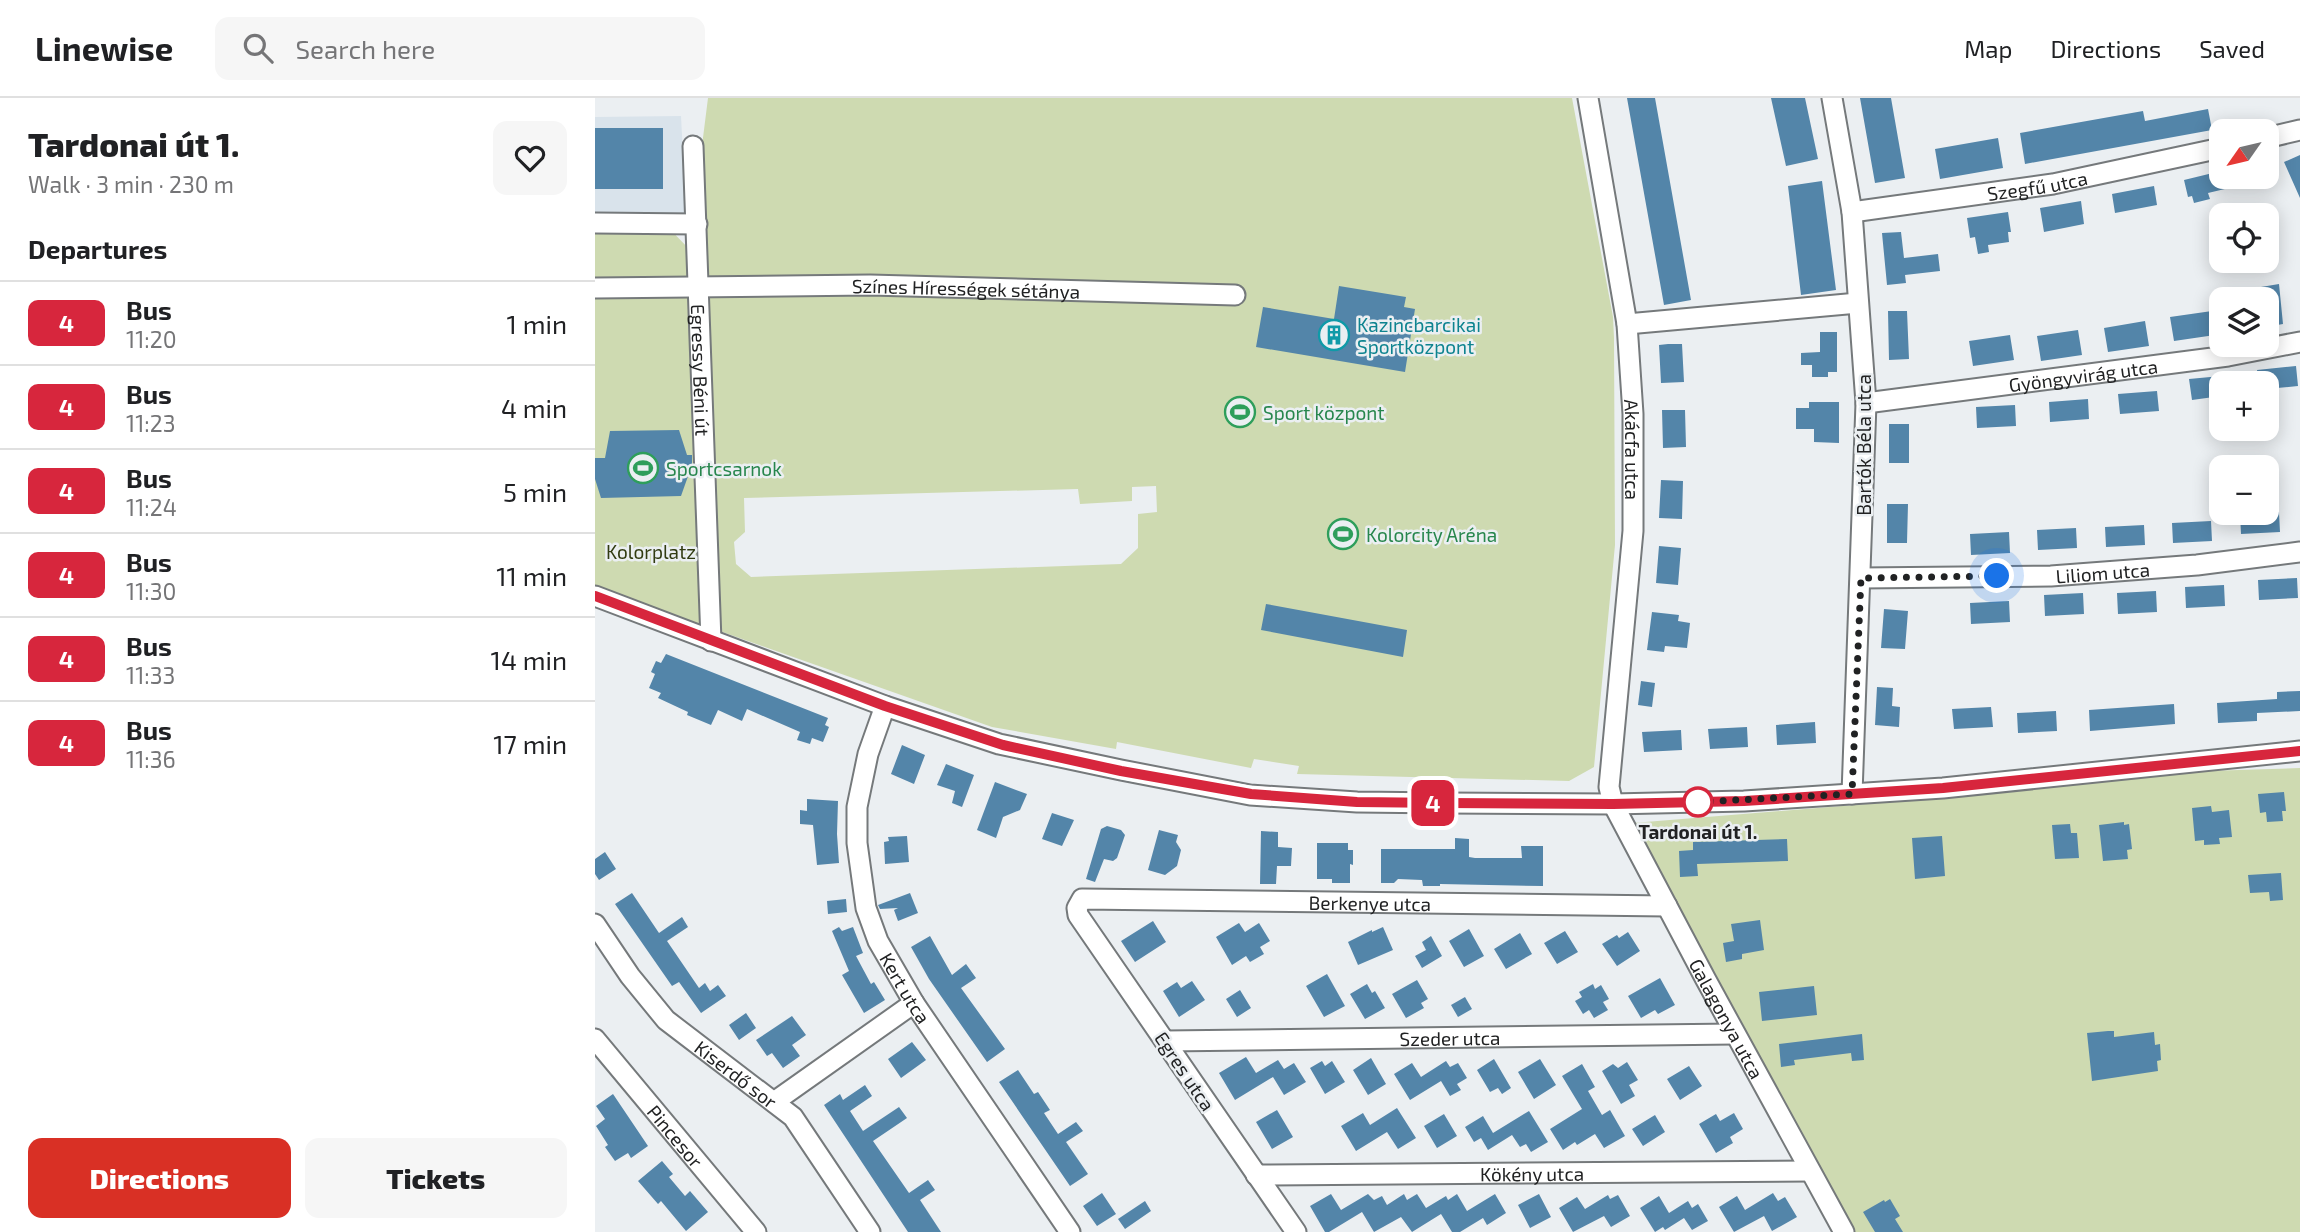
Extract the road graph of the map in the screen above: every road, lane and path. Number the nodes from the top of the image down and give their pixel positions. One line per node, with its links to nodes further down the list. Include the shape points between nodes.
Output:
1 (1588, 98): 14 (street, Akácfa utca)
2 (1832, 98): 7 (street, Bartók Béla utca)
3 (2300, 130): 4 (street)
4 (2279, 135)
5 (692, 146): 8 (street, Egressy Béni út)
6 (2209, 151): 7 (street, Szegfű utca, via 2053,184)
7 (1852, 212): 13 (street, Bartók Béla utca)
8 (697, 218): 9 (street); 10 (street, Egressy Béni út)
9 (595, 223)
10 (698, 286): 11 (street, Színes Hírességek sétánya); 12 (street, Színes Hírességek sétánya, via 870,285); 20 (street, Egressy Béni út)
11 (595, 289)
12 (1235, 295)
13 (1858, 303): 14 (street); 16 (street, Bartók Béla utca)
14 (1627, 324): 24 (street, Akácfa utca, via 1634,504 1609,772)
15 (2300, 342): 16 (street, Gyöngyvirág utca, via 2228,356)
16 (1866, 403): 18 (street, Bartók Béla utca)
17 (2300, 552): 18 (street, Liliom utca, via 2051,576)
18 (1861, 578): 23 (street, Bartók Béla utca)
19 (595, 596): 20 (street)
20 (711, 641): 21 (street)
21 (885, 706): 24 (street, via 1003,745 1251,794 1357,802); 28 (street, Kert utca, via 868,754 857,807 857,842 866,908 878,941)
22 (2300, 751): 23 (street)
23 (1852, 794): 24 (street)
24 (1613, 804): 25 (street, Galagonya utca)
25 (1667, 906): 26 (street, Berkenye utca, via 1082,899); 29 (street, Galagonya utca)
26 (1077, 908): 31 (street, Egres utca)
27 (595, 925): 32 (street, Kiserdő sor, via 666,1020)
28 (914, 1003): 32 (street); 37 (street, Kert utca)
29 (1735, 1034): 31 (street, Szeder utca); 33 (street, Galagonya utca)
30 (595, 1039): 35 (street, Pincesor)
31 (1165, 1041): 34 (street, Egres utca)
32 (774, 1102): 36 (street, Kiserdő sor, via 793,1116)
33 (1810, 1171): 34 (street, Kökény utca); 39 (street, Galagonya utca)
34 (1256, 1175): 38 (street, Egres utca)
35 (756, 1232)
36 (870, 1232)
37 (1070, 1232)
38 (1296, 1232)
39 (1844, 1232)

